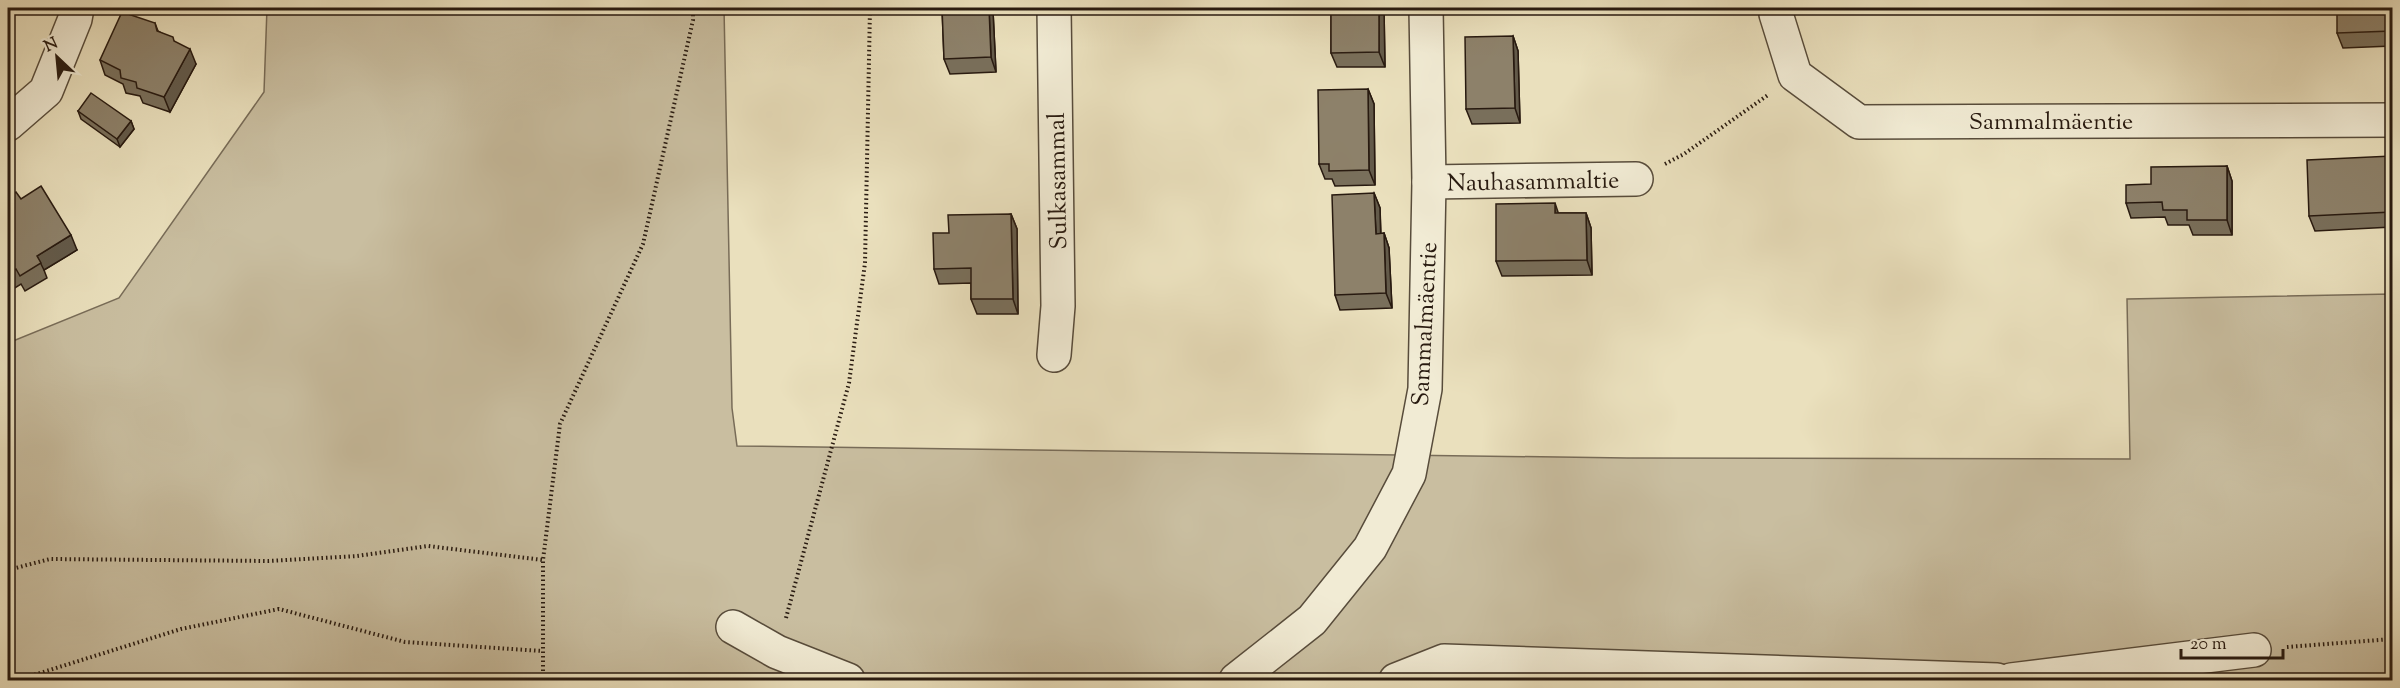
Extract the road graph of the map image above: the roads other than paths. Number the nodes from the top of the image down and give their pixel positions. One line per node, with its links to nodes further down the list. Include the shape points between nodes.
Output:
1 (76, 8): 6 (street, via 46,91)
2 (1054, 8): 9 (street, Sulkasammal, via 1058,306)
3 (1426, 8): 8 (street, Sammalmäentie)
4 (1777, 8): 5 (street, Sammalmäentie, via 1795,75 1859,122)
5 (2392, 120)
6 (8, 124)
7 (1636, 179): 8 (street, Nauhasammaltie)
8 (1429, 182): 13 (street, Sammalmäentie, via 1425,389 1409,474 1370,548 1312,620)
9 (1054, 355)
10 (733, 627): 12 (street, via 777,652)
11 (2254, 650): 16 (street)
12 (848, 681)
13 (1236, 681)
14 (1396, 681): 15 (street, via 1444,661)
15 (1997, 681)
16 (2011, 681)

